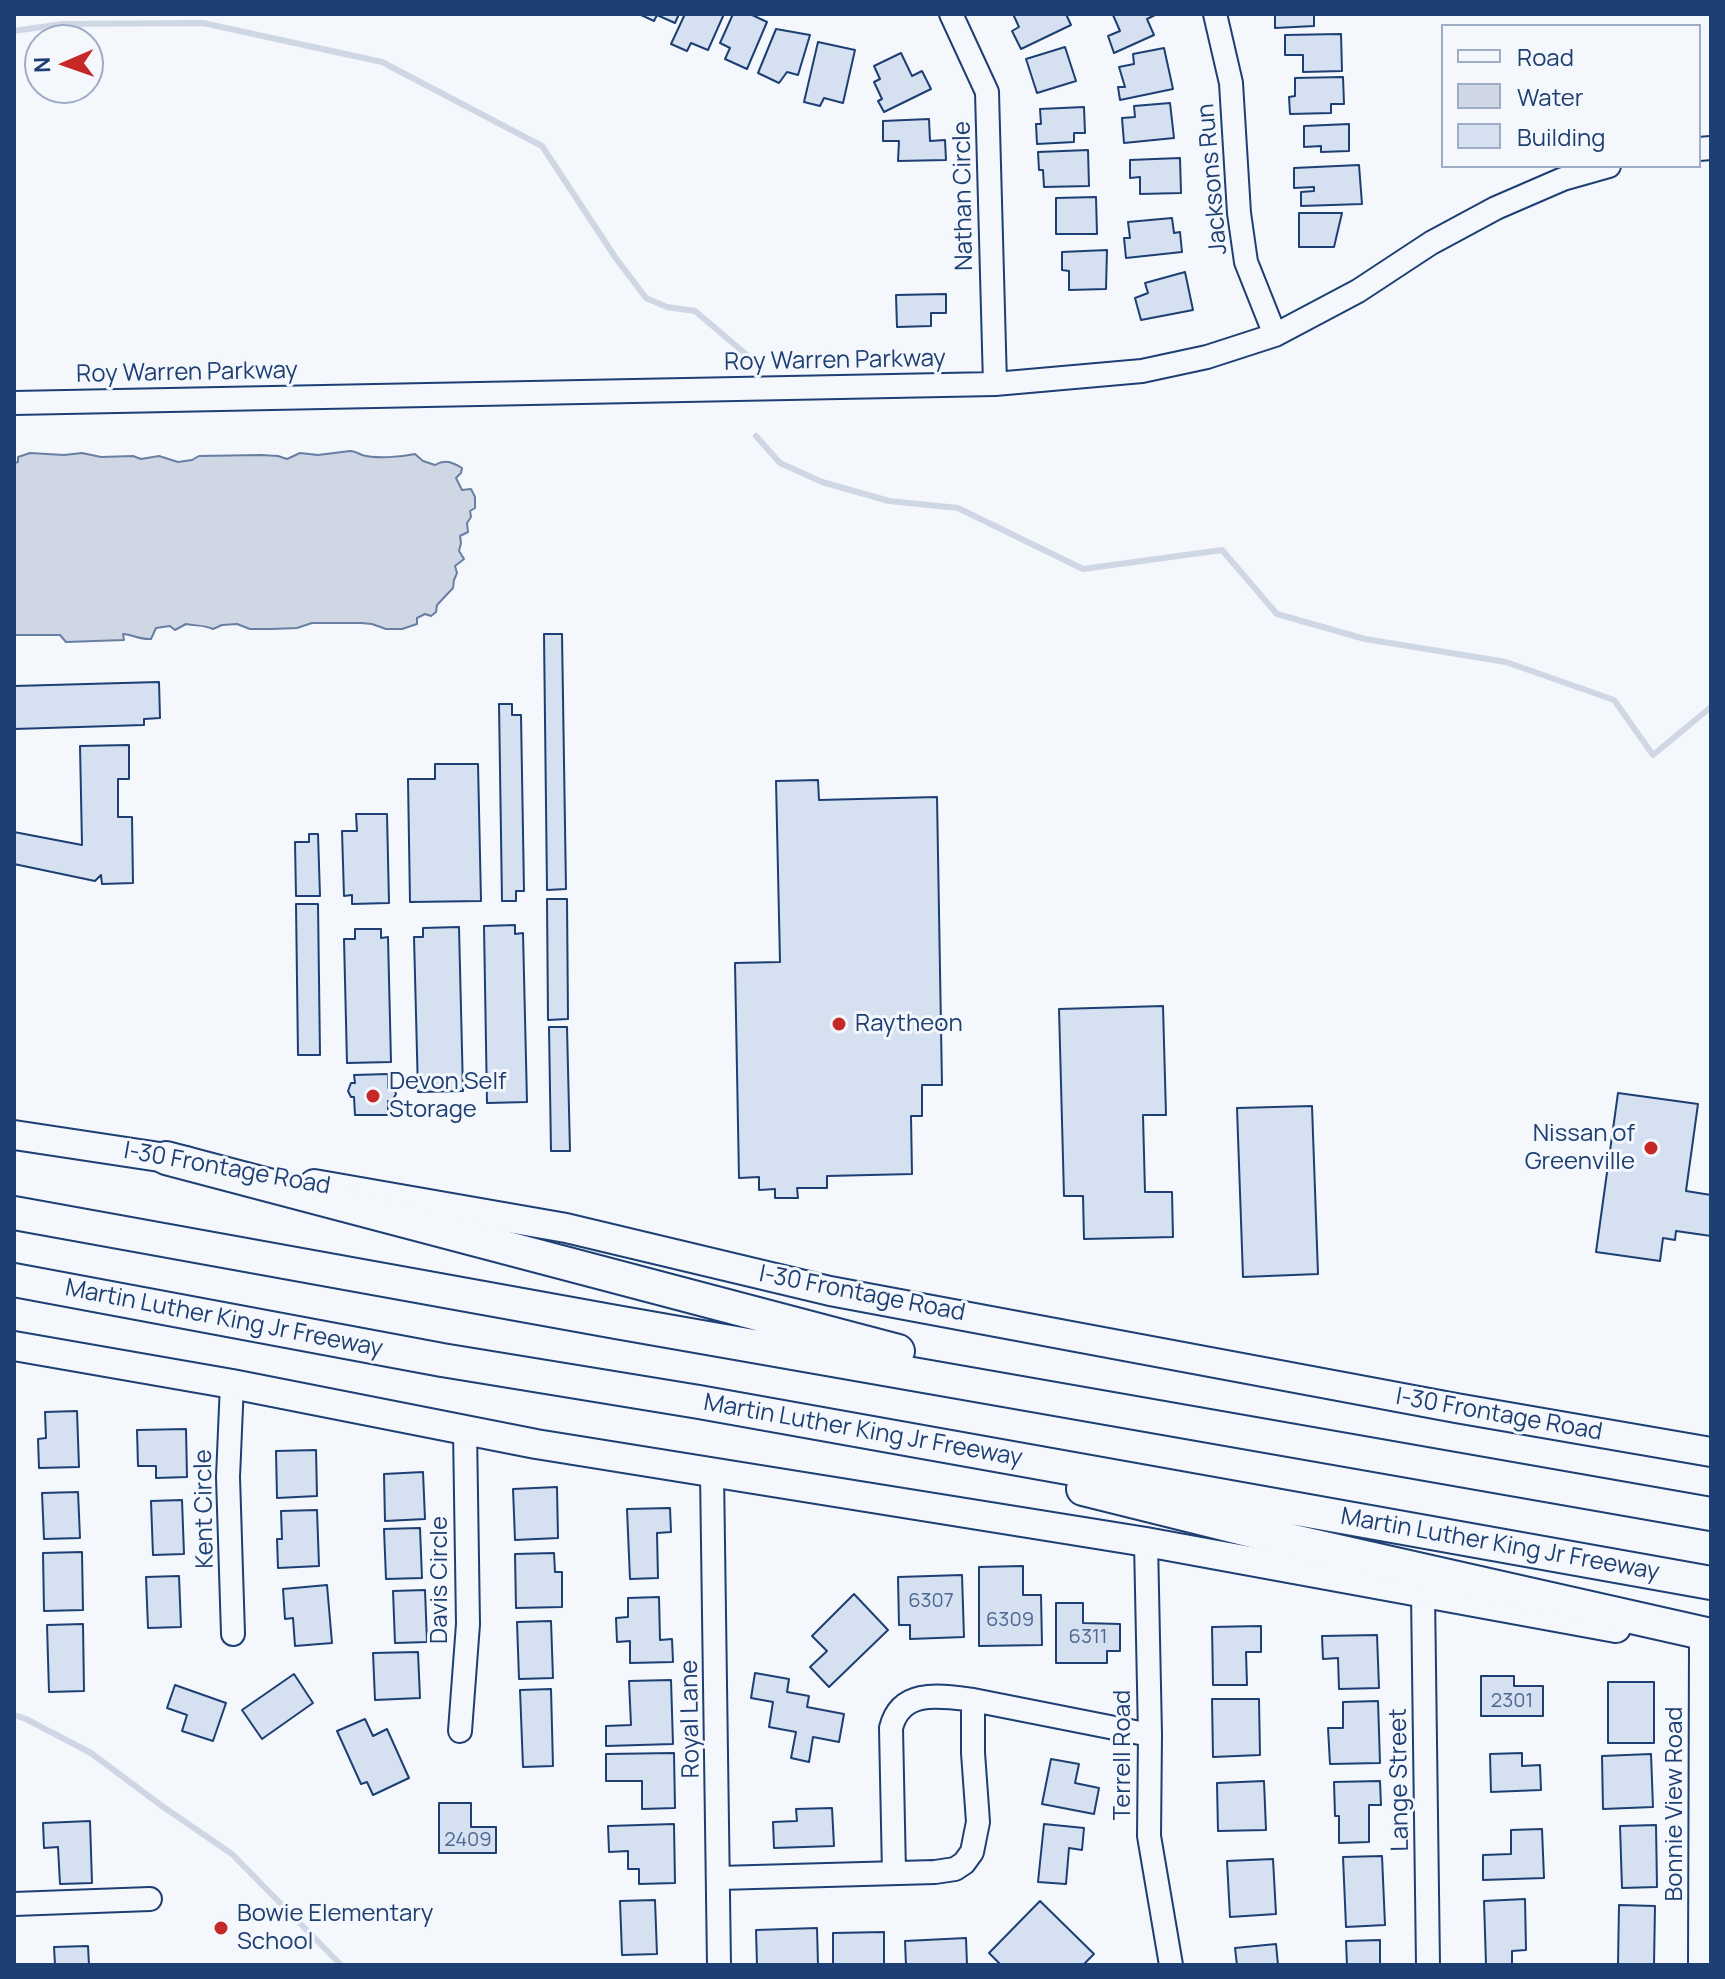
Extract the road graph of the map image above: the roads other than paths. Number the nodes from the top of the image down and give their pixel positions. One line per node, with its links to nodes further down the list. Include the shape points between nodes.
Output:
1 (951, 14): 5 (street, Nathan Circle, via 987,92)
2 (1215, 14): 4 (street, Jacksons Run, via 1231,83 1246,262)
3 (1602, 168): 4 (street, Roy Warren Parkway, via 1496,208)
4 (1275, 335): 5 (street, Roy Warren Parkway, via 1142,371)
5 (995, 384): 6 (street, Roy Warren Parkway)
6 (14, 403)
7 (14, 1135): 8 (main road, I-30 Frontage Road)
8 (166, 1158): 13 (highway); 16 (main road, I-30 Frontage Road, via 566,1228 830,1291)
9 (14, 1213): 13 (highway)
10 (14, 1280): 14 (highway, Martin Luther King Jr Freeway)
11 (14, 1346): 12 (main road)
12 (232, 1384): 15 (main road); 22 (street, Kent Circle, via 228,1477)
13 (1114, 1408): 18 (highway)
14 (812, 1422): 20 (highway, Martin Luther King Jr Freeway); 23 (highway)
15 (465, 1430): 17 (main road); 25 (street, Davis Circle, via 468,1624)
16 (1711, 1452)
17 (712, 1473): 19 (main road); 28 (street, Royal Lane)
18 (1711, 1514)
19 (1146, 1542): 21 (main road); 26 (street, Terrell Road)
20 (1711, 1583)
21 (1423, 1594): 23 (main road); 33 (street, Lange Street)
22 (233, 1634)
23 (1708, 1641): 34 (street, Bonnie View Road)
24 (973, 1700): 26 (street); 27 (street, via 978,1822 972,1852 955,1869); 27 (street, via 921,1697 894,1717)
25 (460, 1731)
26 (1150, 1735): 32 (street, Terrell Road, via 1149,1836)
27 (894, 1873): 28 (street)
28 (719, 1878): 31 (street, Royal Lane)
29 (150, 1899): 30 (street)
30 (14, 1904)
31 (719, 1965)
32 (1171, 1965)
33 (1428, 1965)
34 (1700, 1965)

